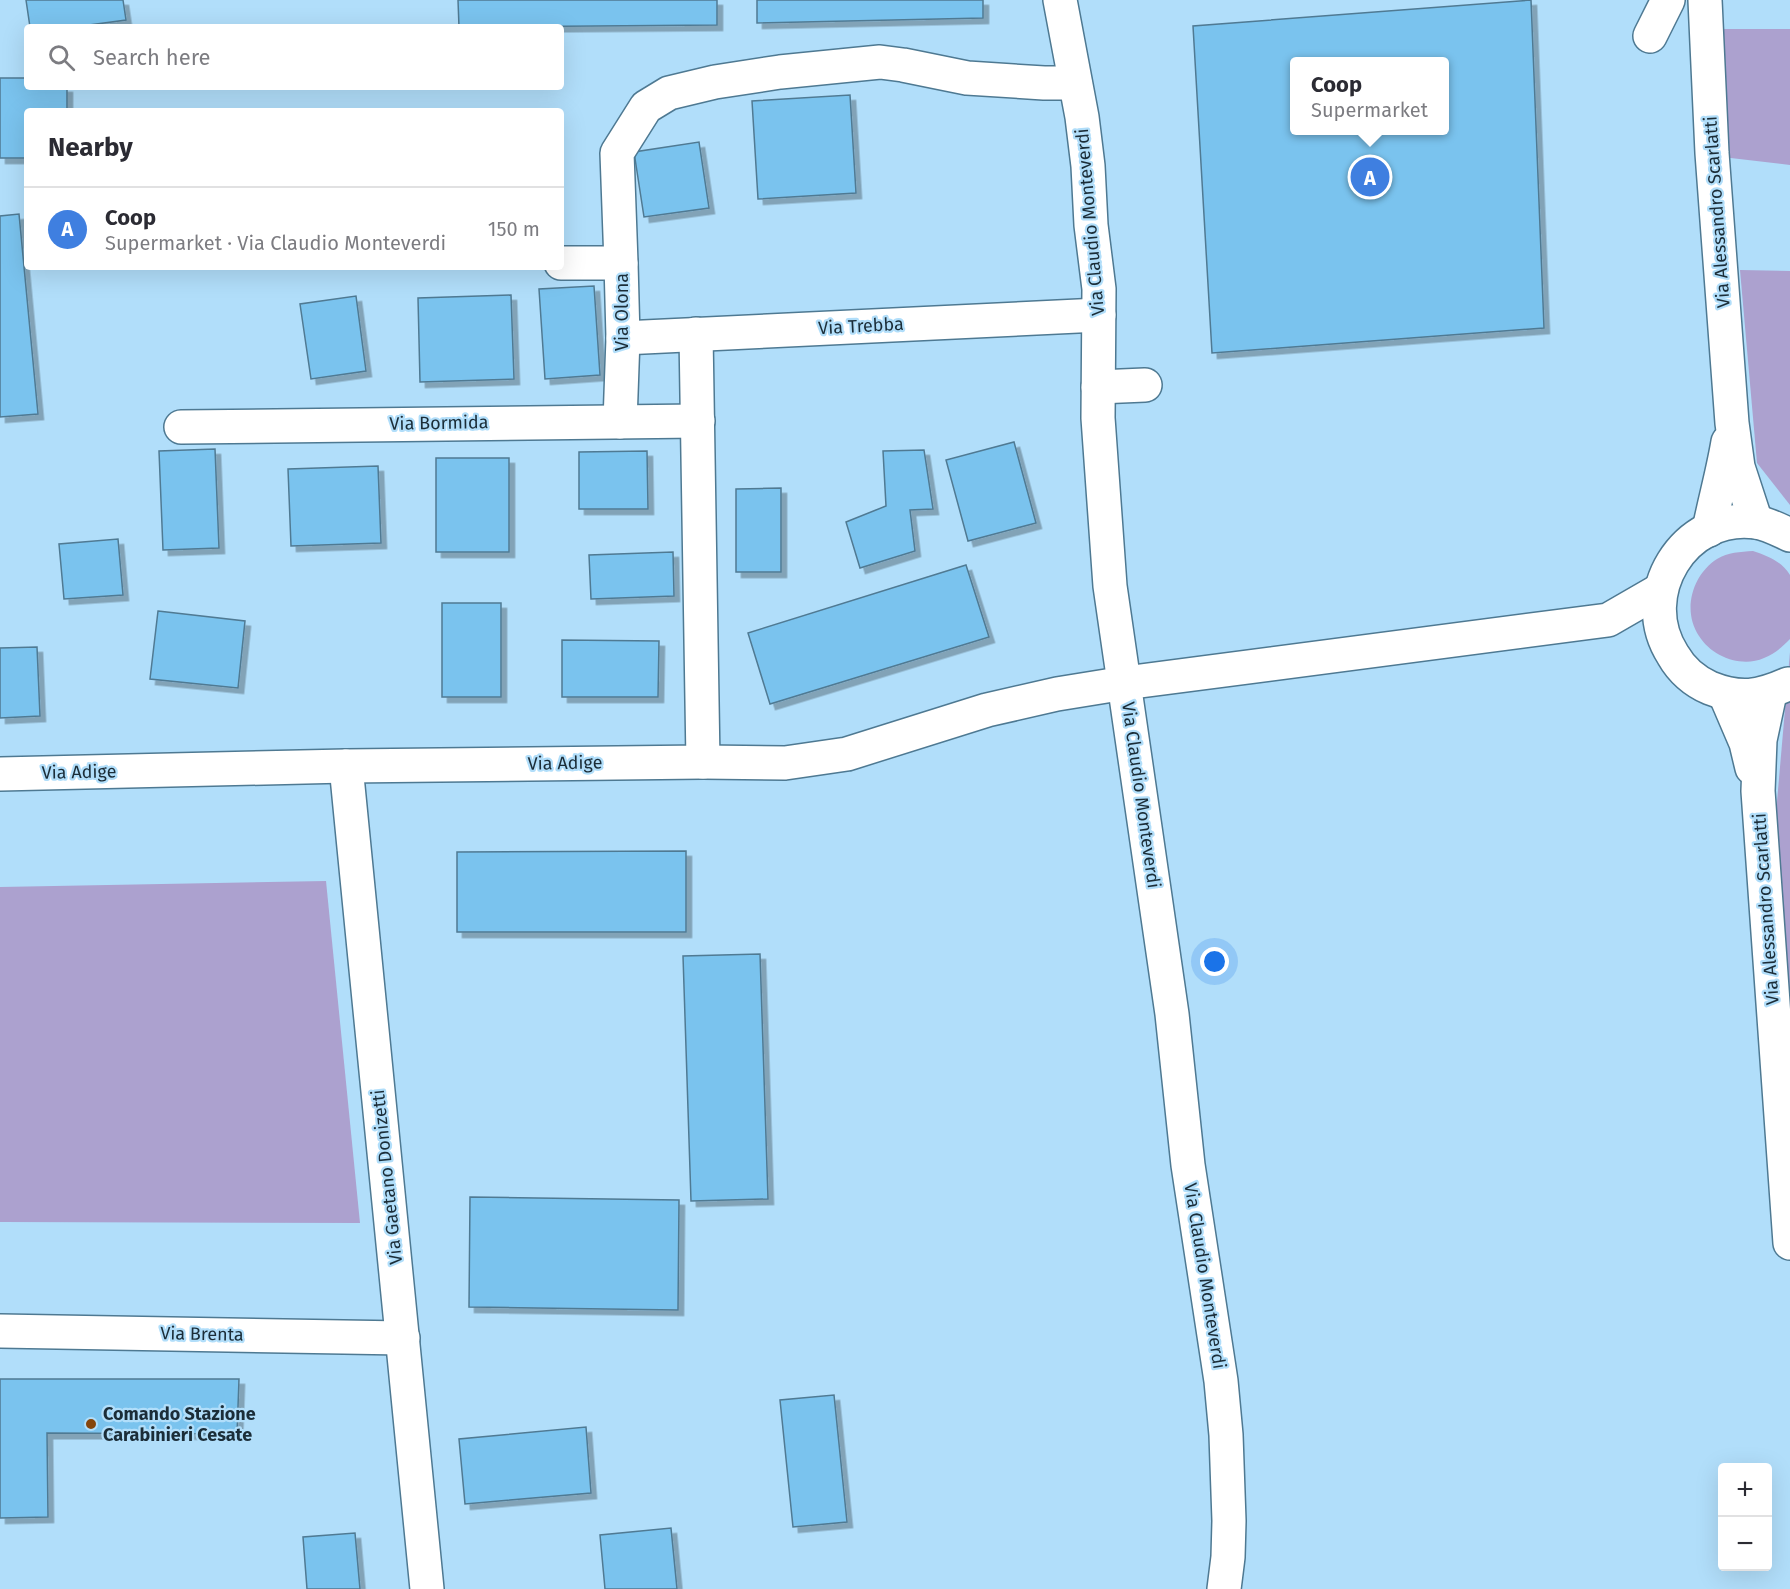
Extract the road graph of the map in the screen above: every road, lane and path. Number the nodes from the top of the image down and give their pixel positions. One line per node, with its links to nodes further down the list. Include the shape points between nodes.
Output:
1 (1060, 0): 5 (street, Via Claudio Monteverdi)
2 (1668, 0): 4 (street)
3 (1705, 0): 15 (street, Via Alessandro Scarlatti)
4 (1650, 36)
5 (1075, 83): 7 (street, via 967,78 880,62 780,72 669,93 646,107 617,153); 8 (street, Via Claudio Monteverdi, via 1088,166)
6 (564, 263): 7 (street, Via Olona)
7 (621, 263): 10 (street, Via Olona)
8 (1099, 315): 9 (street, Via Trebba); 12 (street, Via Claudio Monteverdi)
9 (696, 334): 10 (street, Via Trebba); 13 (street)
10 (623, 338): 14 (street, Via Olona)
11 (1145, 385): 12 (street)
12 (1098, 387): 23 (street, Via Claudio Monteverdi, via 1110,586)
13 (698, 421): 14 (street, Via Bormida); 26 (street)
14 (620, 422): 16 (street, Via Bormida)
15 (1732, 423): 17 (street, Via Alessandro Scarlatti, via 1738,467); 18 (street, Via Alessandro Scarlatti)
16 (180, 427)
17 (1756, 522): 18 (street, via 1732,523); 19 (street)
18 (1709, 530): 20 (street, via 1687,544 1670,565)
19 (1790, 536)
20 (1660, 590): 21 (street); 22 (street, via 1658,617)
21 (1608, 620): 22 (street); 23 (street, Via Adige, via 1443,628)
22 (1665, 643): 25 (street, via 1679,666 1700,684)
23 (1125, 683): 26 (street, Via Adige, via 987,710 847,754 785,763); 34 (street, Via Claudio Monteverdi, via 1170,1002 1188,1165 1221,1381 1228,1492)
24 (1780, 688): 25 (street, via 1755,696); 29 (street, Via Alessandro Scarlatti, via 1761,740)
25 (1725, 694): 29 (street, Via Alessandro Scarlatti, via 1746,743)
26 (703, 762): 27 (street, Via Adige)
27 (346, 766): 28 (street, Via Adige); 32 (street, Via Gaetano Donizetti)
28 (0, 774)
29 (1758, 790): 30 (street, Via Alessandro Scarlatti)
30 (1790, 1243)
31 (0, 1331): 32 (street, Via Brenta)
32 (403, 1338): 33 (street, Via Gaetano Donizetti)
33 (427, 1589)
34 (1224, 1589)

